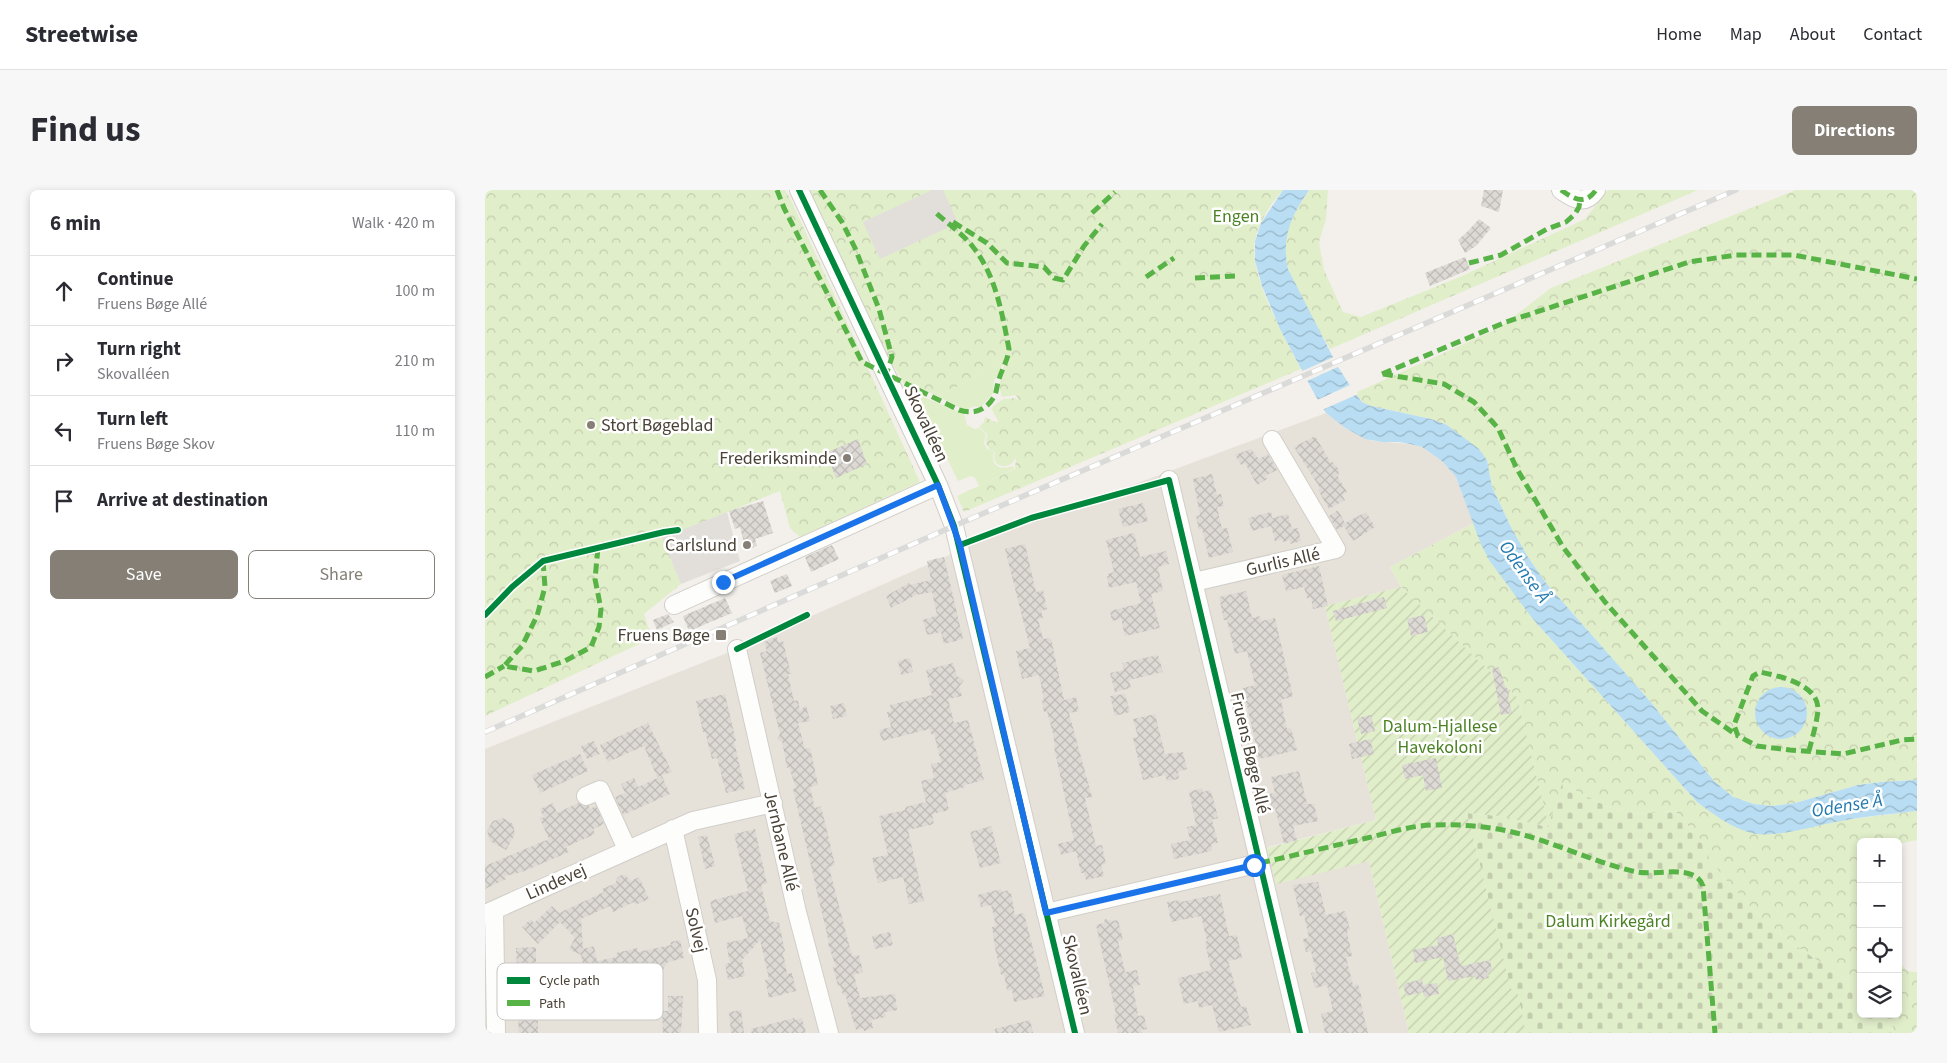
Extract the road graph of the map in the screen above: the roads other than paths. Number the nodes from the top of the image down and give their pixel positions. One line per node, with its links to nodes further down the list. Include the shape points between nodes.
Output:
1 (799, 190): 6 (street, Skovalléen)
2 (1561, 190): 3 (street, via 1582,200)
3 (1596, 190)
4 (1272, 440): 7 (street, Gurlis Allé, via 1336,549)
5 (1169, 480): 7 (street, Fruens Bøge Allé)
6 (938, 485): 8 (street); 16 (street, Skovalléen, via 960,545)
7 (1194, 582): 14 (street, Fruens Bøge Allé)
8 (674, 604)
9 (737, 649): 11 (street, Jernbane Allé)
10 (600, 789): 13 (street)
11 (773, 803): 12 (street, Lindevej, via 693,821); 19 (street, Jernbane Allé)
12 (673, 829): 13 (street, Lindevej); 18 (street, Solvej, via 707,980)
13 (627, 849): 15 (street, Lindevej)
14 (1260, 863): 16 (street); 21 (street, Fruens Bøge Allé)
15 (489, 912): 17 (street)
16 (1046, 913): 20 (street, Skovalléen)
17 (496, 1033)
18 (708, 1033)
19 (829, 1033)
20 (1075, 1033)
21 (1300, 1033)

